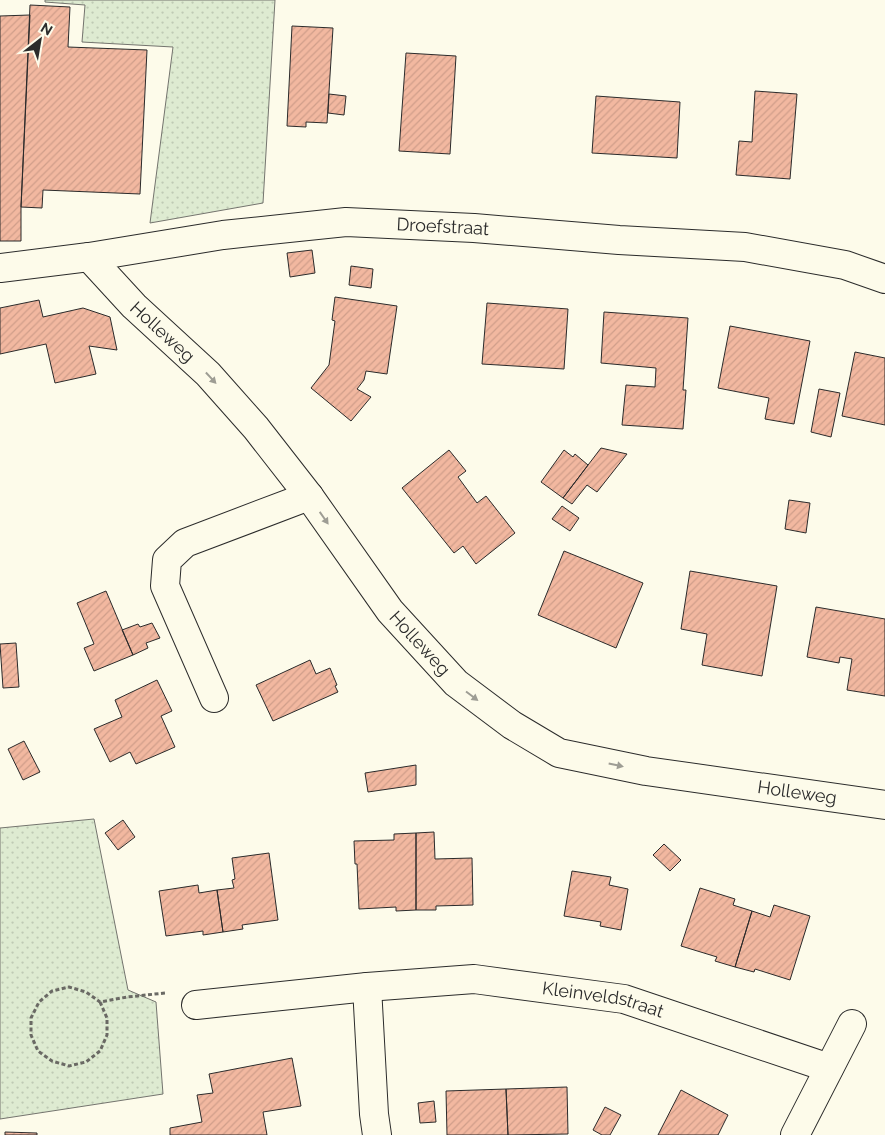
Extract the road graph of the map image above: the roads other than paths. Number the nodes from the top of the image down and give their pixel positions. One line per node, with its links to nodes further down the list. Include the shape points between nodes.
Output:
1 (89, 257): 2 (street, Droefstraat); 3 (street, Droefstraat, via 223,235 346,222 745,247 845,264); 4 (street, Holleweg, one-way to 4, via 134,306 208,374 256,428)
2 (0, 268)
3 (885, 279)
4 (308, 496): 5 (street, via 185,543 167,560 165,586); 6 (street, Holleweg, one-way to 6, via 390,611 456,683 512,725 560,753 646,771)
5 (214, 698)
6 (885, 805)
7 (367, 987): 8 (street, Kleinveldstraat); 10 (street, Kleinveldstraat, via 474,979 624,999); 11 (street)
8 (196, 1004)
9 (852, 1024): 10 (street)
10 (829, 1068): 12 (street)
11 (377, 1135)
12 (795, 1135)

